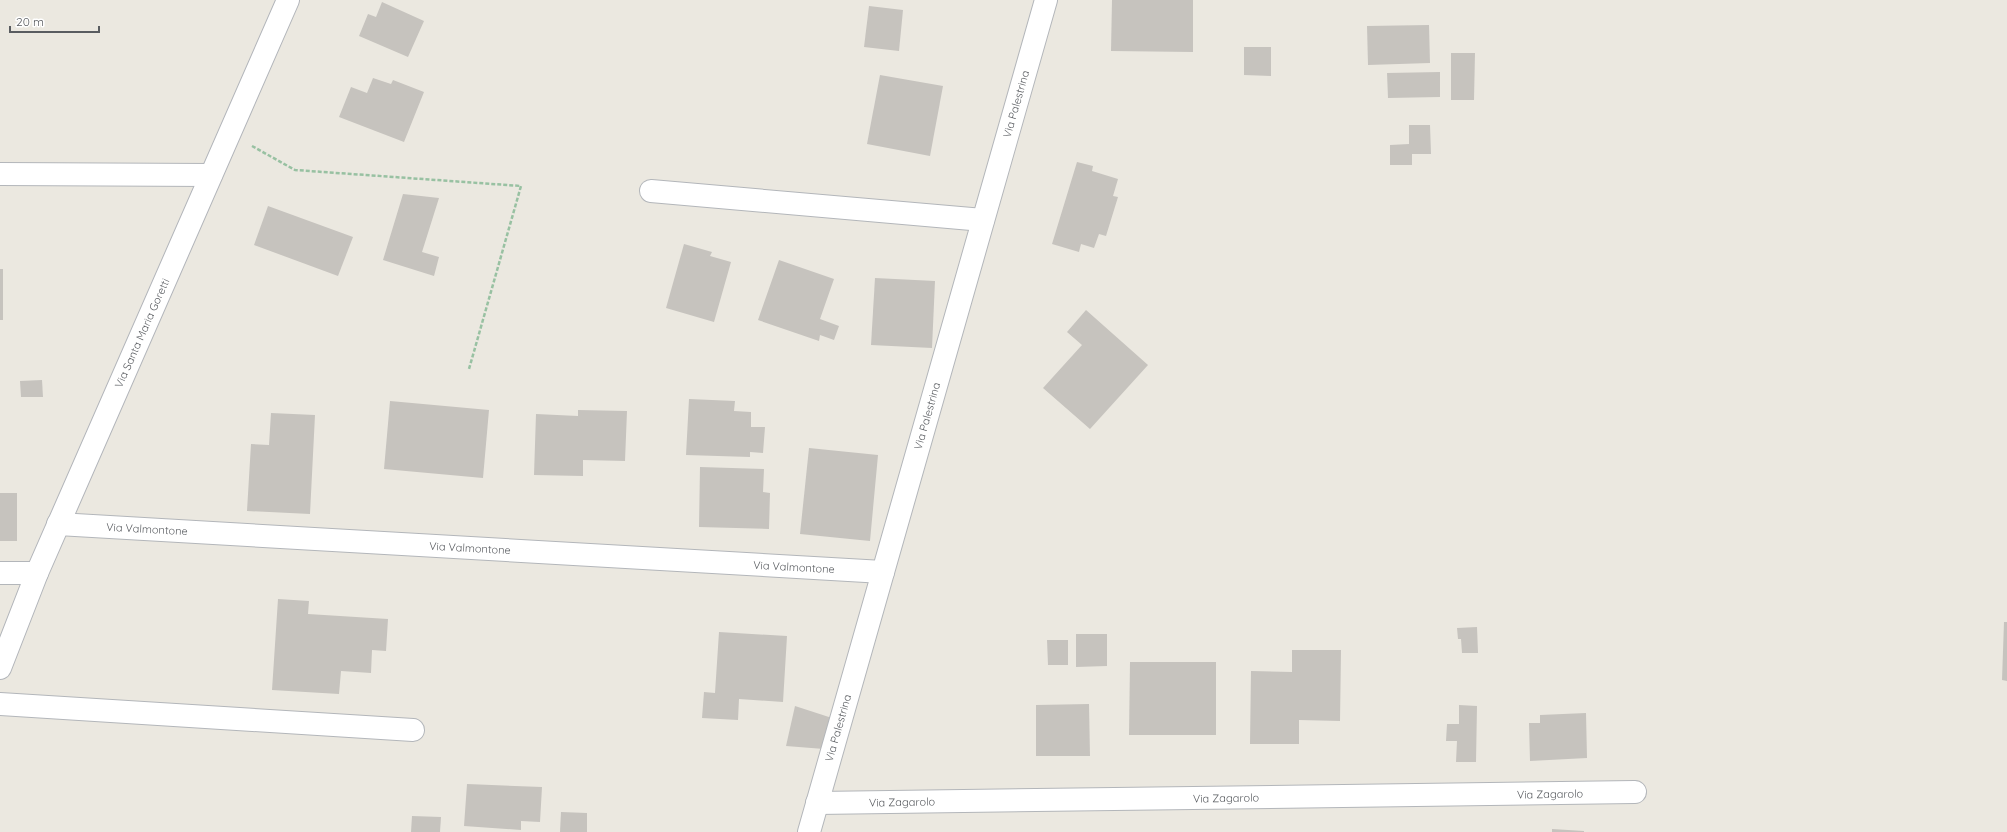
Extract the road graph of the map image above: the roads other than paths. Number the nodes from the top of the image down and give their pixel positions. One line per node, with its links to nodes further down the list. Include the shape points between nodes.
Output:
1 (288, 0): 4 (street, Via Santa Maria Goretti)
2 (1046, 0): 6 (street, Via Palestrina)
3 (0, 174): 4 (street)
4 (211, 175): 7 (street, Via Santa Maria Goretti)
5 (651, 191): 6 (street)
6 (983, 220): 8 (street, Via Palestrina)
7 (58, 524): 8 (street, Via Valmontone); 10 (street, Via Santa Maria Goretti)
8 (882, 572): 15 (street, Via Palestrina)
9 (0, 573): 10 (street)
10 (37, 573): 11 (street, Via Santa Maria Goretti)
11 (0, 668)
12 (0, 704): 13 (street)
13 (414, 730)
14 (1635, 792): 15 (street, Via Zagarolo)
15 (817, 803): 16 (street, Via Palestrina)
16 (809, 832)

